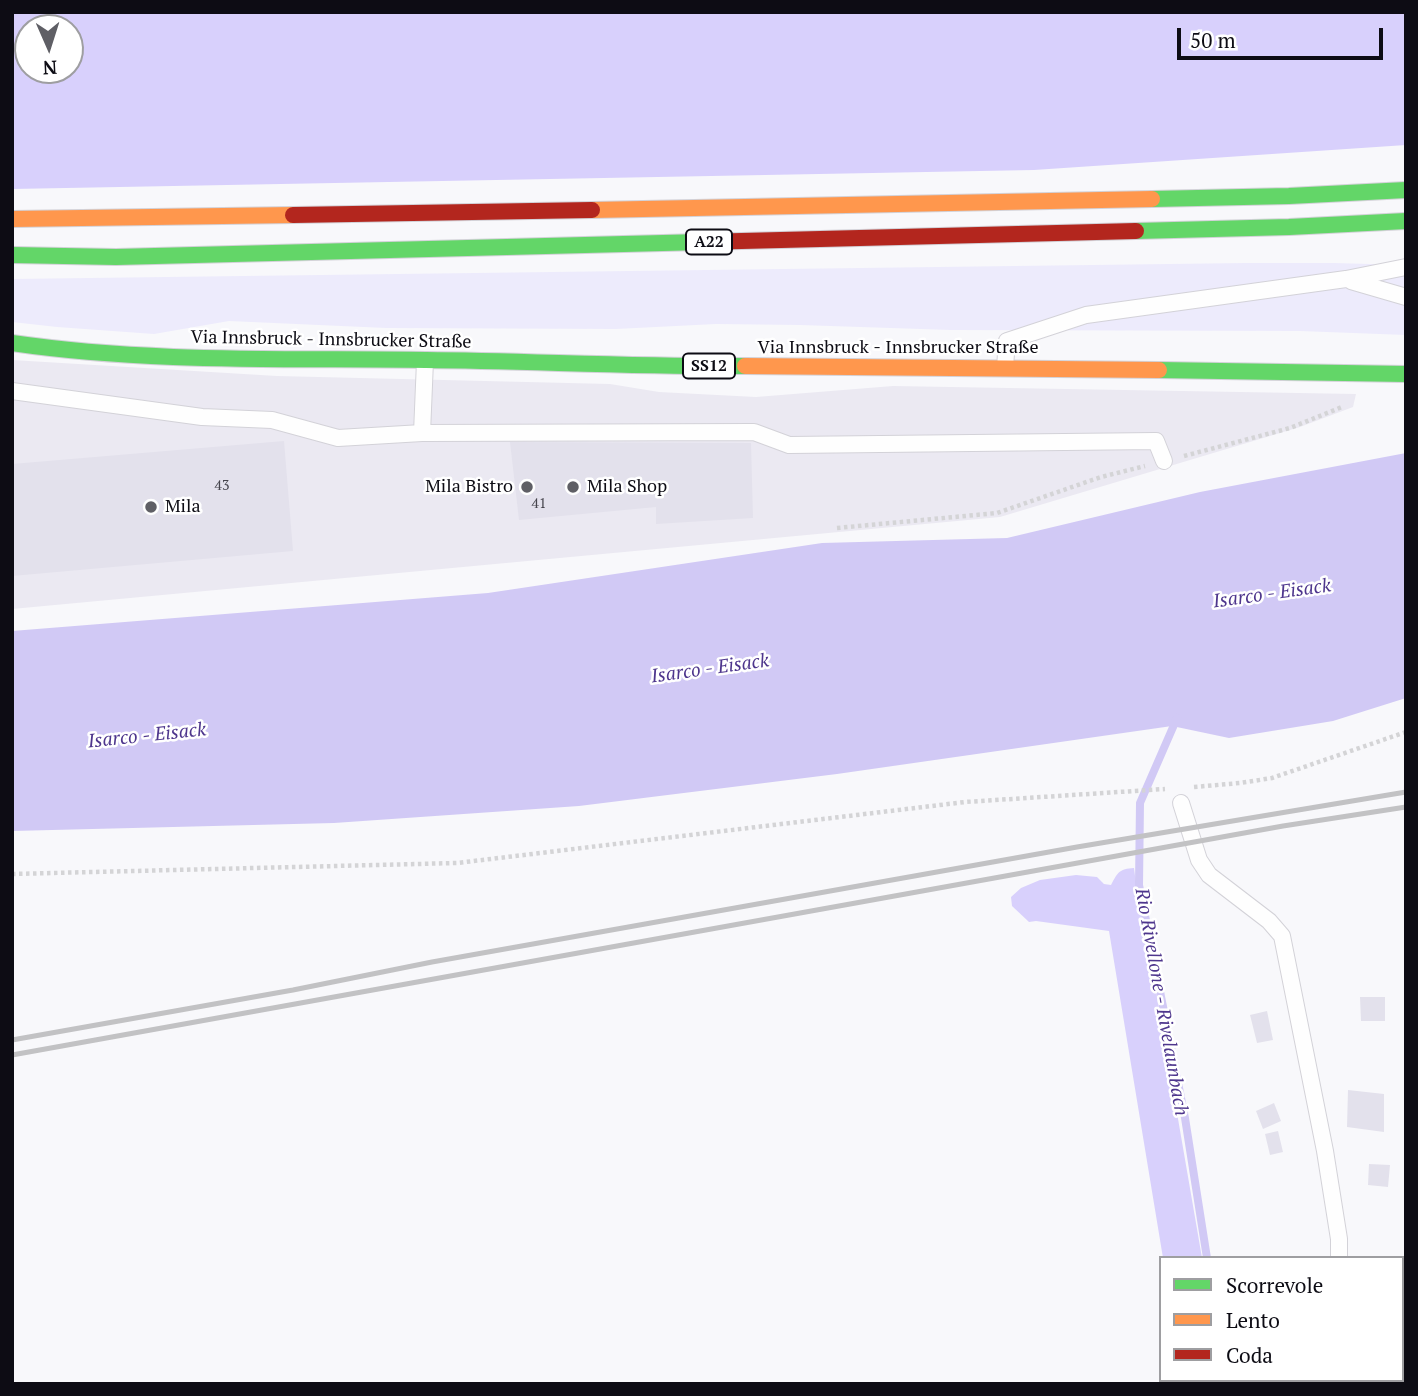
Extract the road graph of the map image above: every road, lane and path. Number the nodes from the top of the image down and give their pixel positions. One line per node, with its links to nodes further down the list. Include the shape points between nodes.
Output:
1 (1406, 190): 2 (main road, A22, via 717,209)
2 (12, 219)
3 (1406, 221): 4 (main road, A22, via 116,257)
4 (12, 255)
5 (1406, 267): 6 (lane)
6 (1346, 279): 7 (lane); 10 (lane, via 1086,315 1007,341)
7 (1406, 297)
8 (12, 343): 9 (main road, Via Innsbruck - Innsbrucker Straße / SS12, via 205,359)
9 (425, 360): 10 (main road, Via Innsbruck - Innsbrucker Straße / SS12); 14 (lane)
10 (1005, 367): 11 (main road, Via Innsbruck - Innsbrucker Straße / SS12)
11 (1406, 374)
12 (12, 391): 14 (lane, via 202,417 272,420 338,438)
13 (1348, 405): 15 (path, via 1290,428)
14 (422, 433): 15 (lane, via 754,432 789,445 1156,441)
15 (1164, 461): 16 (path, via 997,513)
16 (837, 528)
17 (1406, 732): 18 (path, via 1272,778)
18 (1180, 793): 19 (path, via 965,802 457,863); 20 (lane, via 1199,860 1209,875 1282,936 1325,1151)
19 (12, 874)
20 (1339, 1256)

